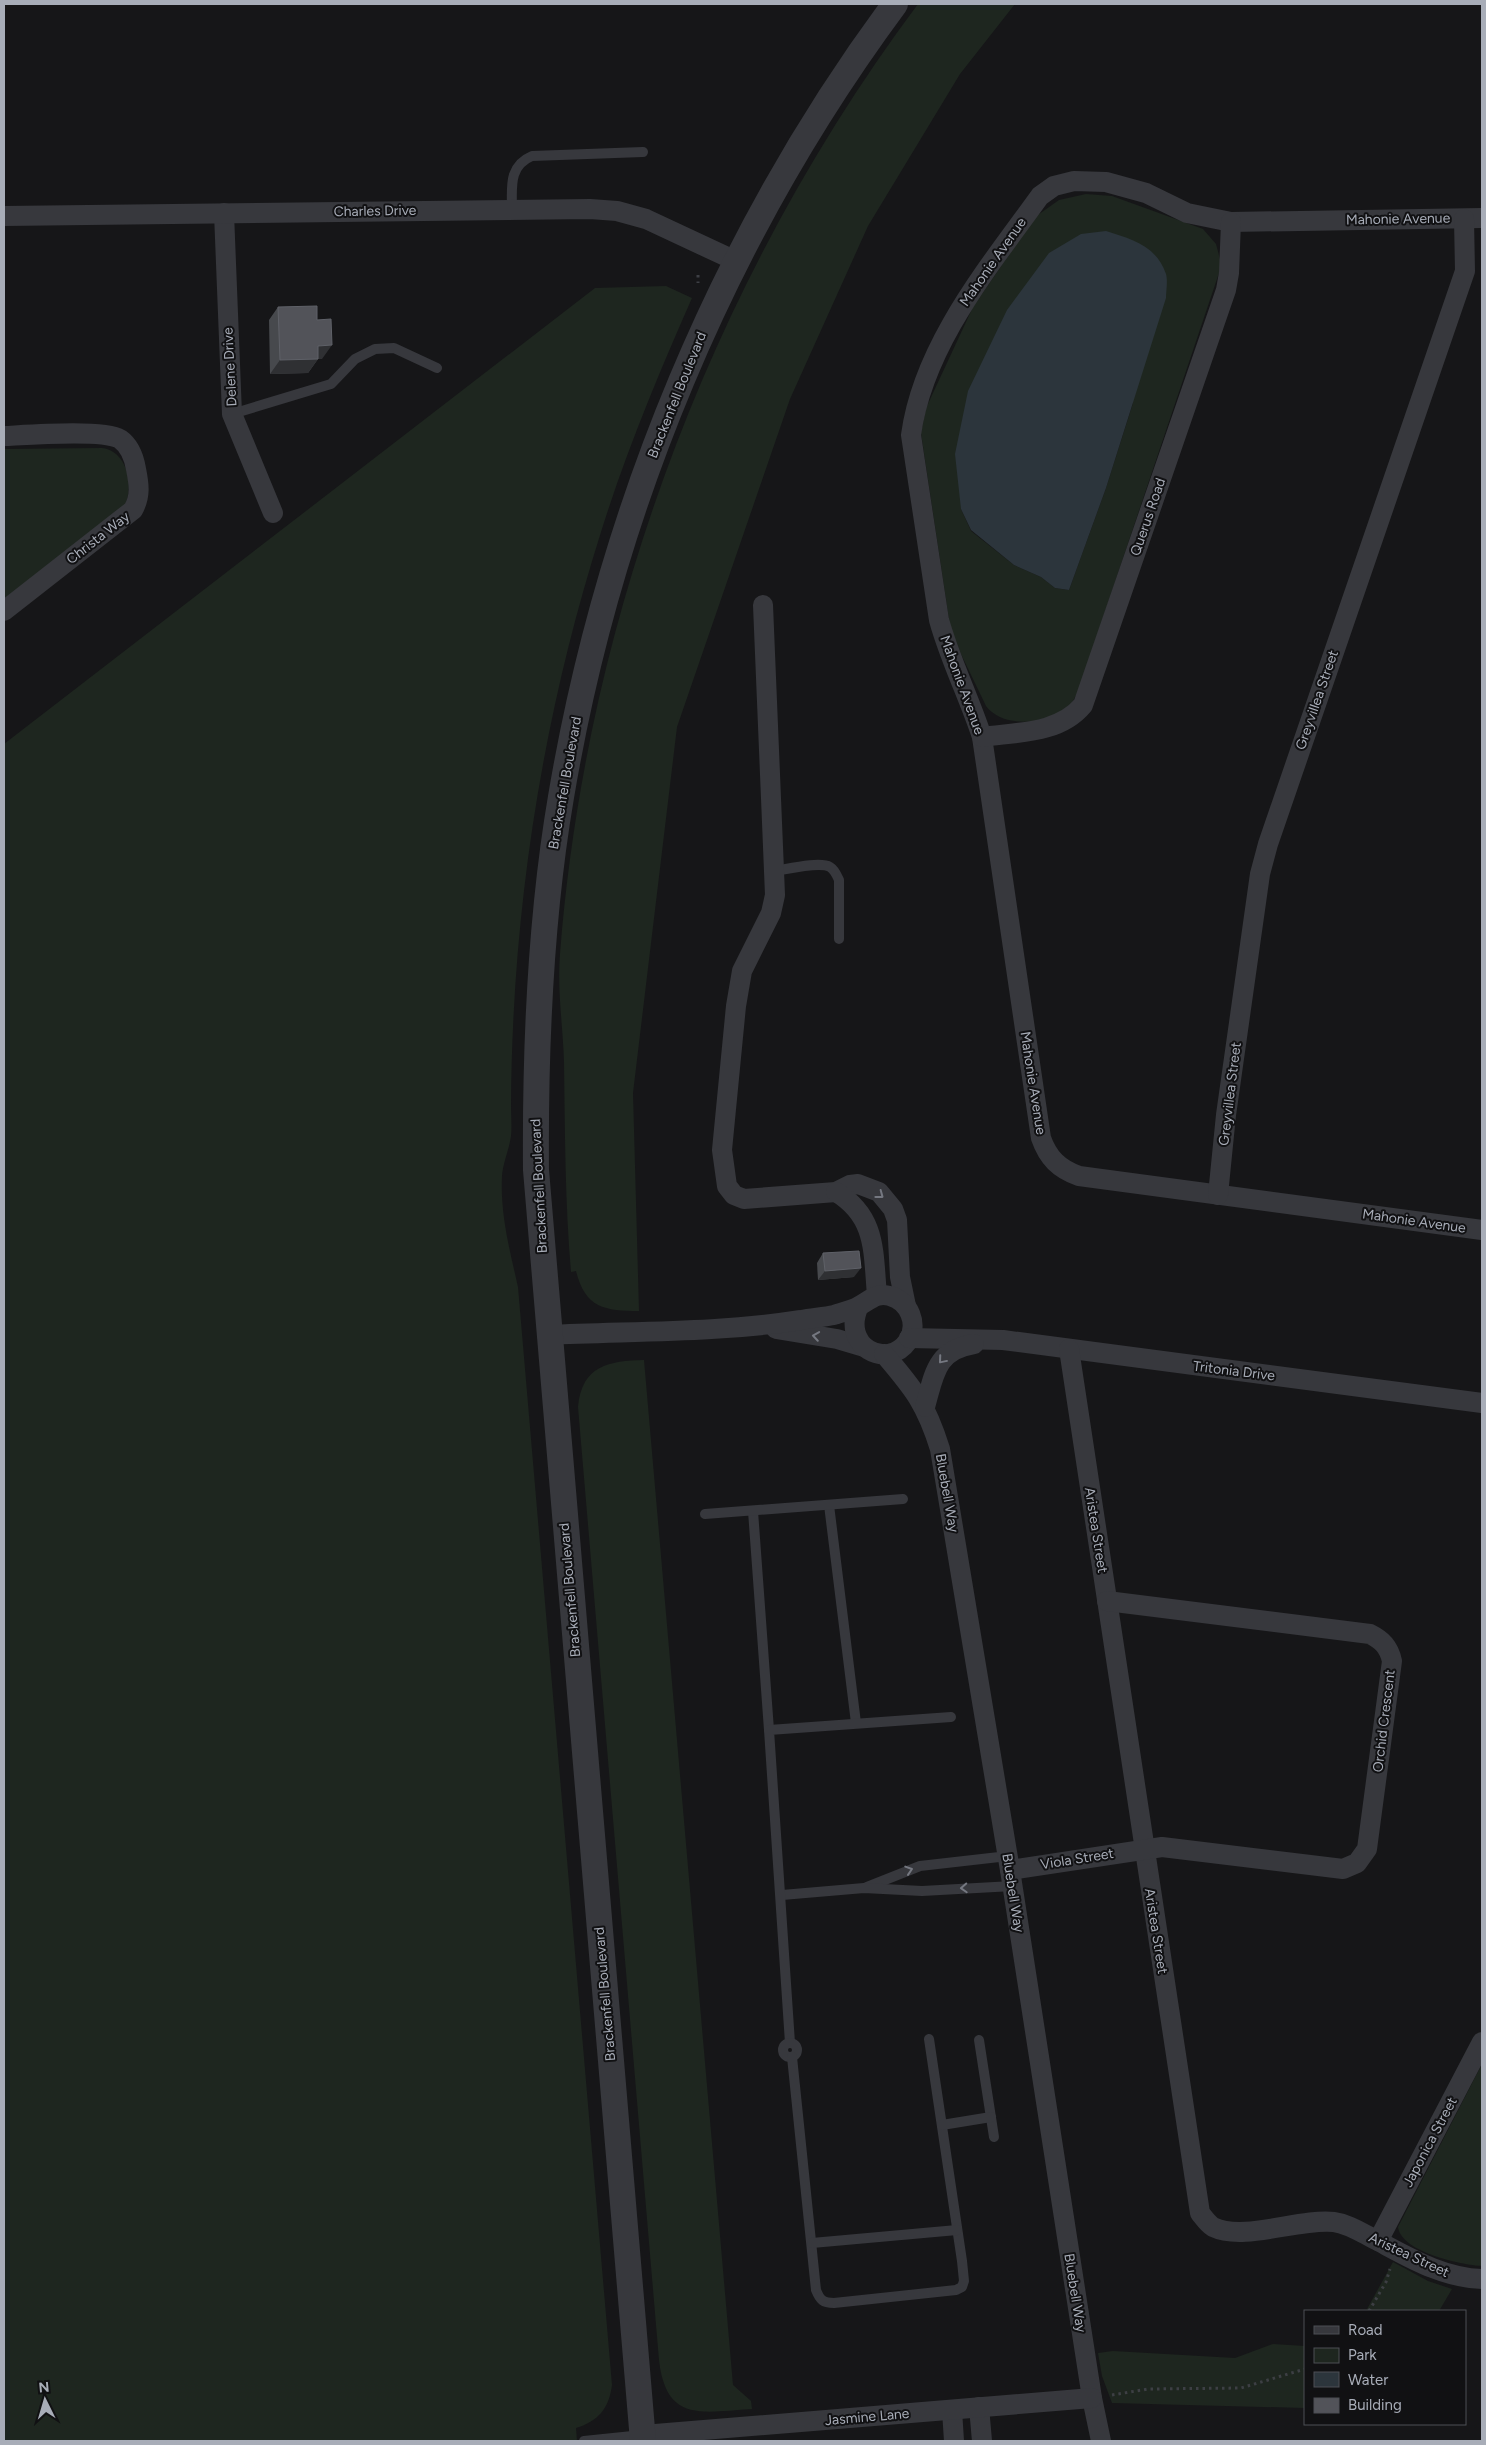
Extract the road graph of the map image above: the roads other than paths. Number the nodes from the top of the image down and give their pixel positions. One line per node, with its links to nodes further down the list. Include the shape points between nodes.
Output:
1 (895, 4): 8 (street, Brackenfell Boulevard, via 794,152)
2 (643, 152): 3 (lane, via 532,156 518,165 513,173)
3 (512, 210): 4 (street, Charles Drive); 8 (street, Charles Drive, via 617,211 646,219)
4 (224, 213): 5 (street, Charles Drive); 10 (street, Delene Drive)
5 (4, 216)
6 (1473, 218): 7 (street, Mahonie Avenue); 19 (street, Greyvillea Street, via 1465,271 1260,874)
7 (1231, 222): 15 (street, Querus Road, via 1230,273 1226,290 1083,705 1060,724); 15 (street, Mahonie Avenue, via 1187,213 1146,193 1106,182 1074,180 1054,186 1040,196 964,302 924,383 911,436 939,620)
8 (736, 261): 25 (street, Brackenfell Boulevard, via 663,424 630,518 596,634 560,799 548,888 535,1064 536,1170)
9 (437, 368): 10 (lane, via 394,348 375,349 355,359 331,384)
10 (232, 414): 12 (street, Delene Drive)
11 (4, 436): 14 (street, Christa Way, via 96,434 118,438 128,446 134,459 139,499 133,510)
12 (272, 513)
13 (763, 605): 16 (street)
14 (4, 611)
15 (982, 737): 19 (street, Mahonie Avenue, via 1044,1147 1057,1165 1079,1176)
16 (775, 871): 17 (lane, via 829,866 839,880); 18 (street, via 775,895 770,913 742,971 722,1150 726,1181 734,1195 744,1199)
17 (839, 939)
18 (836, 1192): 21 (street, via 855,1206 867,1225 873,1245); 23 (street, one-way to 23, via 850,1185 864,1185 879,1192 894,1209 900,1277)
19 (1218, 1195): 20 (street, Mahonie Avenue)
20 (1482, 1230)
21 (877, 1295): 22 (street); 23 (street, via 898,1299)
22 (859, 1306): 24 (street, via 834,1315); 28 (street, via 853,1327 856,1338)
23 (909, 1311): 26 (street, Tritonia Drive, via 928,1324); 27 (street, via 913,1327)
24 (759, 1327): 25 (street); 28 (street, one-way to 24, via 837,1339)
25 (548, 1334): 58 (street, Brackenfell Boulevard)
26 (994, 1339): 27 (street, Tritonia Drive); 29 (street, Tritonia Drive); 31 (street, one-way to 31, via 962,1346 945,1356)
27 (908, 1340): 30 (street, via 896,1351); 31 (street)
28 (864, 1347): 30 (street)
29 (1069, 1349): 32 (street, Tritonia Drive); 37 (street, Aristea Street)
30 (884, 1354): 31 (street)
31 (921, 1400): 42 (street, Bluebell Way, via 940,1449)
32 (1482, 1403)
33 (903, 1499): 34 (lane)
34 (829, 1505): 35 (lane); 39 (lane)
35 (753, 1511): 36 (lane); 40 (lane)
36 (705, 1514)
37 (1107, 1601): 41 (street, Aristea Street); 41 (street, Orchid Crescent, via 1370,1634 1388,1648 1392,1661 1368,1841 1363,1857 1357,1863 1335,1869 1162,1847)
38 (951, 1717): 39 (lane)
39 (856, 1723): 40 (lane)
40 (769, 1730): 44 (lane)
41 (1144, 1849): 42 (street, Viola Street); 52 (street, Aristea Street, via 1200,2213 1211,2226 1224,2231 1324,2221 1344,2224)
42 (1010, 1871): 43 (lane, one-way to 43, via 922,1890); 43 (lane, one-way to 42, via 920,1866); 55 (street, Bluebell Way)
43 (864, 1888): 44 (lane)
44 (782, 1895): 53 (lane, via 790,2043 783,2050 784,2054 792,2057)
45 (929, 2039): 49 (lane)
46 (979, 2040): 48 (lane)
47 (1482, 2042): 52 (street, Japonica Street)
48 (991, 2117): 49 (lane); 50 (lane)
49 (942, 2125): 51 (lane)
50 (994, 2137)
51 (957, 2230): 53 (lane); 53 (lane, via 964,2281 962,2287 834,2303 825,2303 816,2290)
52 (1378, 2241): 54 (street, Aristea Street, via 1437,2271)
53 (812, 2243)
54 (1482, 2279)
55 (1092, 2398): 56 (street, Jasmine Lane); 62 (street, Bluebell Way)
56 (979, 2408): 57 (street, Jasmine Lane); 61 (street)
57 (952, 2410): 58 (street, Jasmine Lane); 60 (street)
58 (643, 2438): 59 (lane)
59 (584, 2441)
60 (954, 2441)
61 (982, 2441)
62 (1102, 2441)

